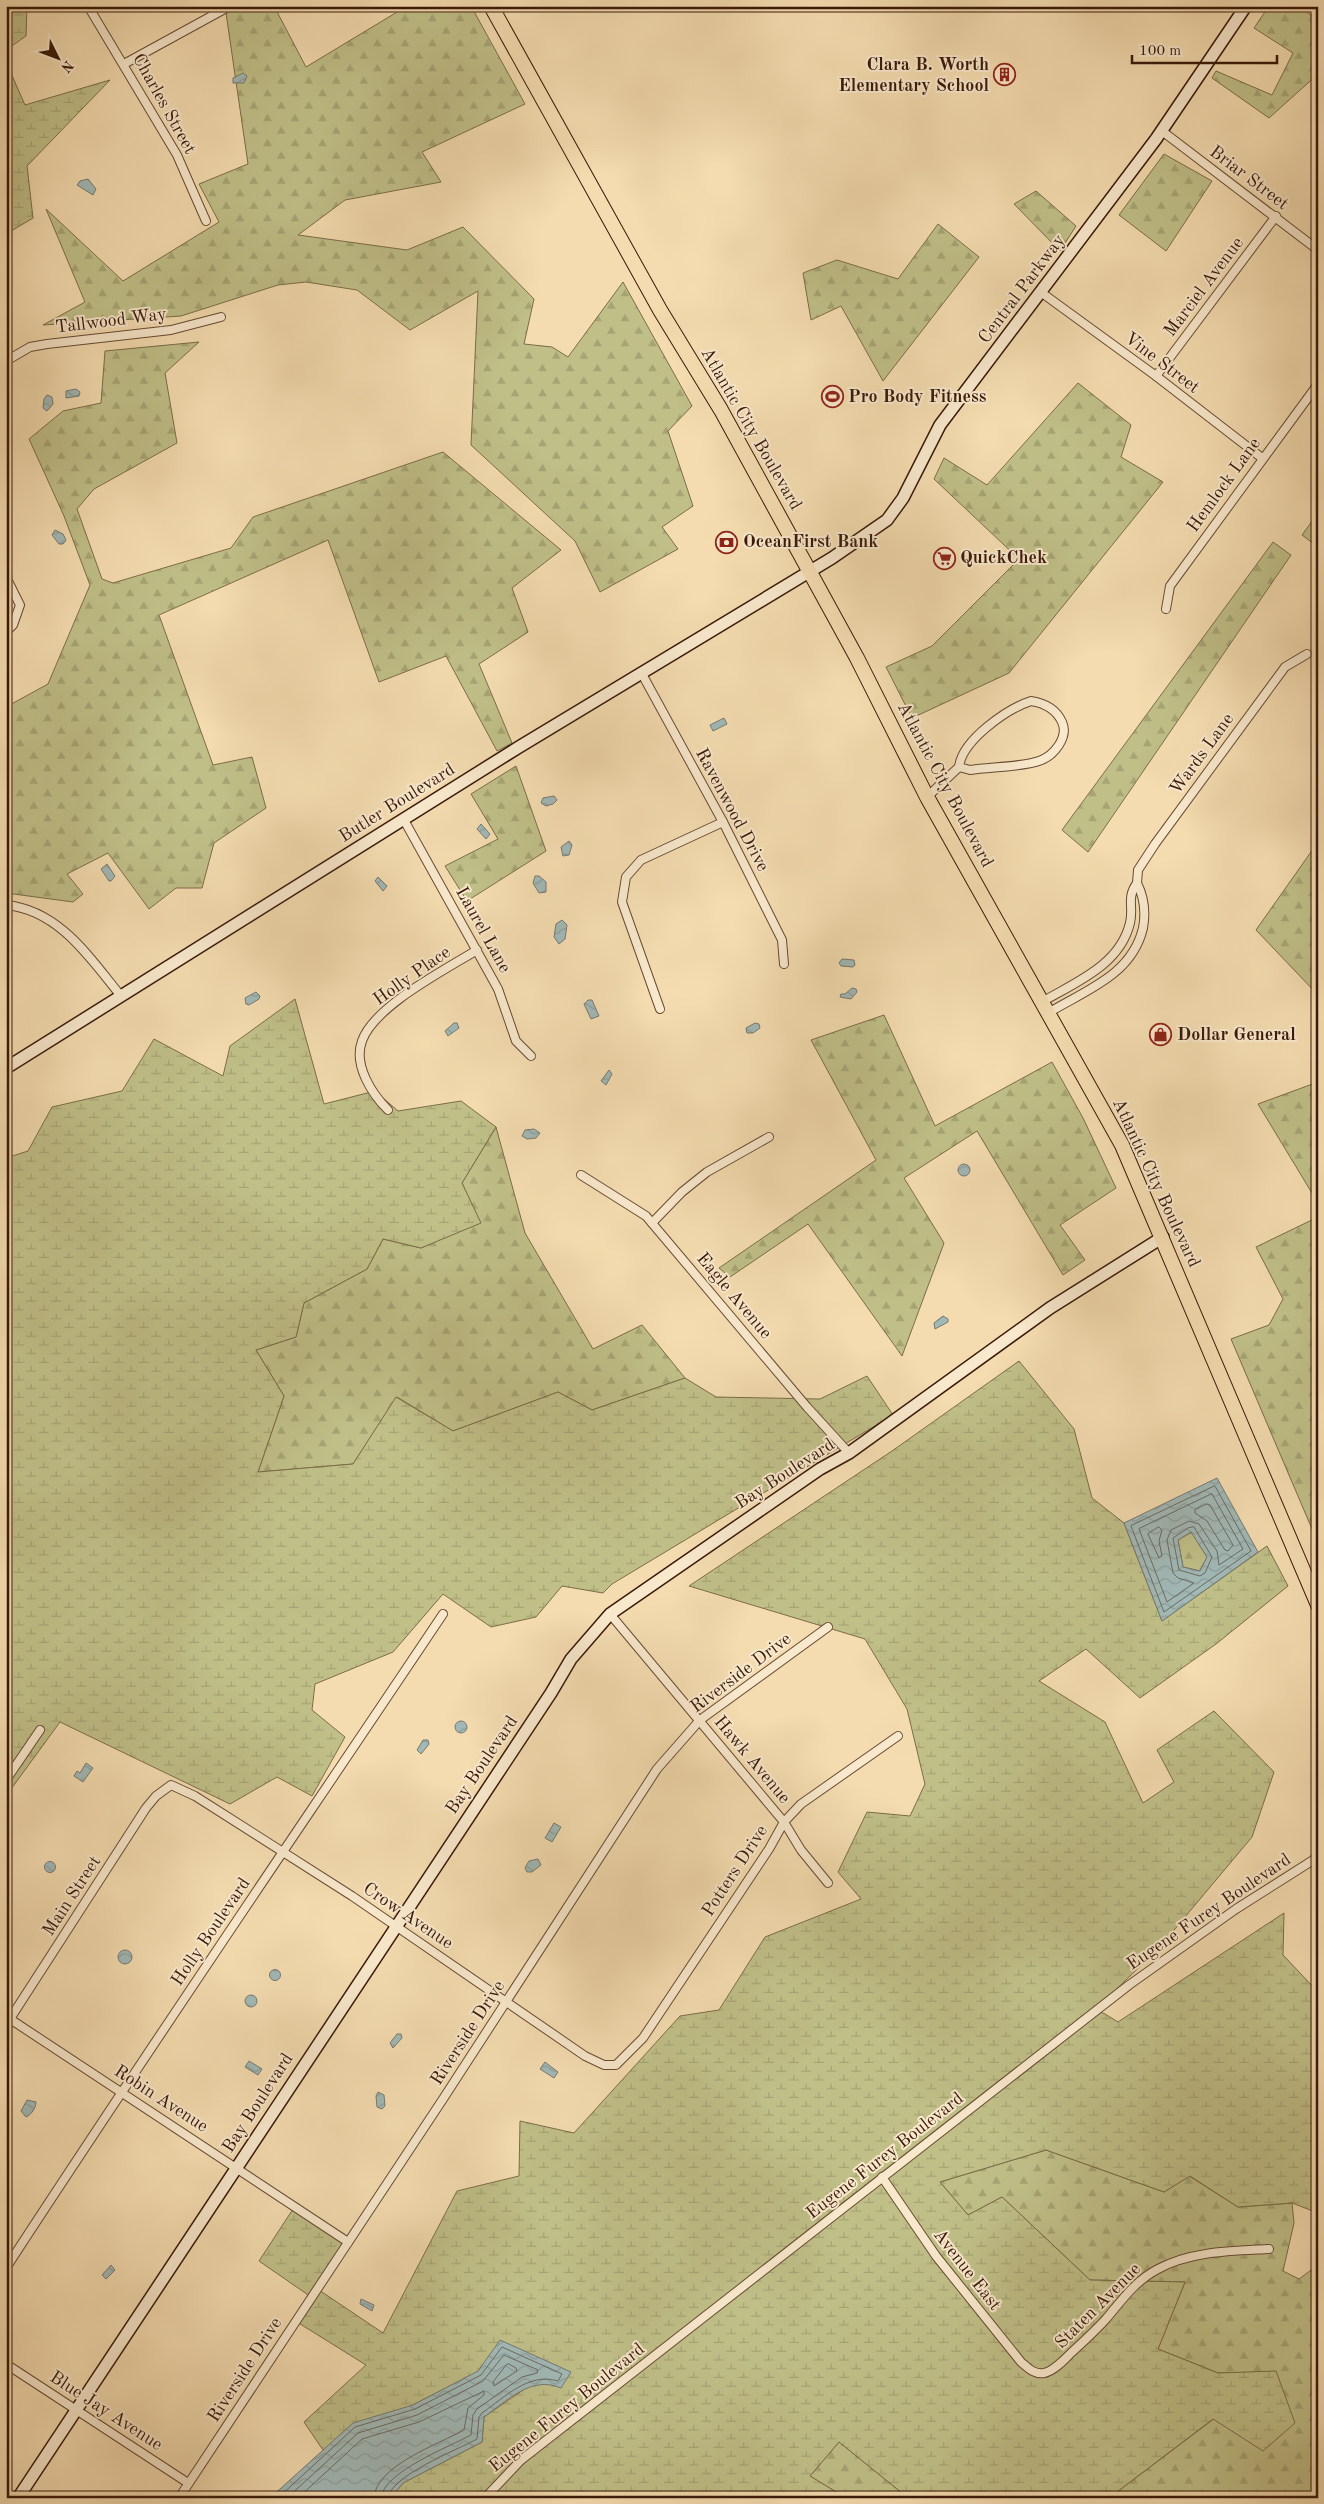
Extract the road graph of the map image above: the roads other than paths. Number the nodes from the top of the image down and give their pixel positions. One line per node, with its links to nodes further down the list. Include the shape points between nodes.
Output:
1 (88, 6): 5 (street, Charles Street)
2 (230, 6): 5 (street)
3 (491, 6): 16 (highway, Atlantic City Boulevard)
4 (1246, 6): 6 (street, Central Parkway)
5 (124, 64): 8 (street, Charles Street, via 177,155)
6 (1162, 131): 7 (street, Briar Street); 10 (street, Central Parkway)
7 (1276, 216): 9 (street, Briar Street); 13 (street, Marciel Avenue)
8 (206, 221)
9 (1318, 250)
10 (1042, 293): 13 (street, Vine Street); 16 (street, Central Parkway, via 940,425 891,516 872,532)
11 (221, 317): 12 (street, Tallwood Way, via 171,330 30,347)
12 (6, 361)
13 (1156, 376): 15 (street, Vine Street)
14 (1318, 384): 15 (street, Hemlock Lane)
15 (1262, 458): 18 (street, Hemlock Lane, via 1170,586)
16 (809, 571): 21 (street, Butler Boulevard); 23 (highway, Atlantic City Boulevard, via 858,658)
17 (6, 577): 19 (street, via 20,605 13,625)
18 (1166, 609)
19 (6, 632)
20 (1307, 654): 26 (street, Wards Lane, via 1294,660 1279,675 1155,844 1138,870)
21 (642, 674): 24 (street, Butler Boulevard); 25 (street, Ravenwood Drive)
22 (959, 766): 22 (street, via 966,748 979,734 1017,706 1031,701 1043,703 1061,720 1063,739 1040,761 970,770); 23 (street)
23 (927, 797): 31 (highway, Atlantic City Boulevard)
24 (404, 820): 28 (street, Laurel Lane); 30 (street, Butler Boulevard)
25 (723, 822): 29 (street, Ravenwood Drive, via 782,940); 32 (street, via 641,860 626,877 622,902)
26 (1136, 883): 31 (street, Wards Lane, via 1130,892 1131,921 1121,947 1112,958); 31 (street, via 1143,896 1144,921 1132,957 1119,971)
27 (6, 905): 30 (street, via 34,910 57,924 82,948)
28 (477, 950): 33 (street, Laurel Lane, via 498,988 516,1041); 35 (street, Holly Place, via 396,1001 367,1030 361,1043 363,1069 377,1099)
29 (784, 964)
30 (121, 996): 34 (street, Butler Boulevard)
31 (1045, 1008): 39 (highway, Atlantic City Boulevard, via 1122,1144)
32 (660, 1009)
33 (531, 1056)
34 (6, 1068)
35 (388, 1110)
36 (769, 1136): 38 (street, via 708,1172 682,1192)
37 (581, 1175): 38 (street, Eagle Avenue, via 633,1207)
38 (652, 1223): 40 (street, Eagle Avenue)
39 (1163, 1237): 40 (street, Bay Boulevard, via 1050,1308); 41 (highway, Atlantic City Boulevard)
40 (849, 1453): 43 (street, Bay Boulevard, via 820,1469)
41 (1318, 1605)
42 (443, 1614): 51 (street, Holly Boulevard)
43 (610, 1614): 45 (street, Hawk Avenue); 54 (street, Bay Boulevard, via 572,1658)
44 (828, 1626): 45 (street, Riverside Drive)
45 (700, 1720): 50 (street, Hawk Avenue); 55 (street, Riverside Drive, via 657,1769)
46 (40, 1730): 48 (street)
47 (898, 1736): 50 (street, Potters Drive, via 801,1804)
48 (6, 1780)
49 (166, 1787): 51 (street, Crow Avenue, via 176,1786 195,1796); 56 (street, Main Street, via 146,1808)
50 (784, 1822): 53 (street, Hawk Avenue); 57 (street, Potters Drive, via 758,1866)
51 (284, 1853): 54 (street, Crow Avenue); 58 (street, Holly Boulevard, via 224,1937)
52 (1318, 1857): 60 (street, Eugene Furey Boulevard, via 1129,1985)
53 (828, 1883)
54 (395, 1926): 55 (street, Crow Avenue); 59 (street, Bay Boulevard)
55 (506, 2001): 57 (street, Crow Avenue, via 604,2066 616,2065); 61 (street, Riverside Drive)
56 (8, 2020): 58 (street, Robin Avenue)
57 (629, 2054)
58 (123, 2092): 59 (street, Robin Avenue); 63 (street, Holly Boulevard)
59 (237, 2168): 61 (street, Robin Avenue); 66 (street, Bay Boulevard)
60 (882, 2177): 65 (street, Avenue East, via 936,2256 1021,2362); 70 (street, Eugene Furey Boulevard, via 522,2460)
61 (348, 2242): 67 (street, Riverside Drive)
62 (1269, 2249): 65 (street, Staten Avenue, via 1195,2256 1159,2268 1136,2284 1096,2330 1061,2363 1044,2373)
63 (6, 2268)
64 (6, 2364): 66 (street, Blue Jay Avenue)
65 (1037, 2373)
66 (76, 2408): 67 (street, Blue Jay Avenue); 68 (street, Bay Boulevard)
67 (188, 2484): 69 (street, Riverside Drive)
68 (18, 2498)
69 (179, 2498)
70 (485, 2498)

